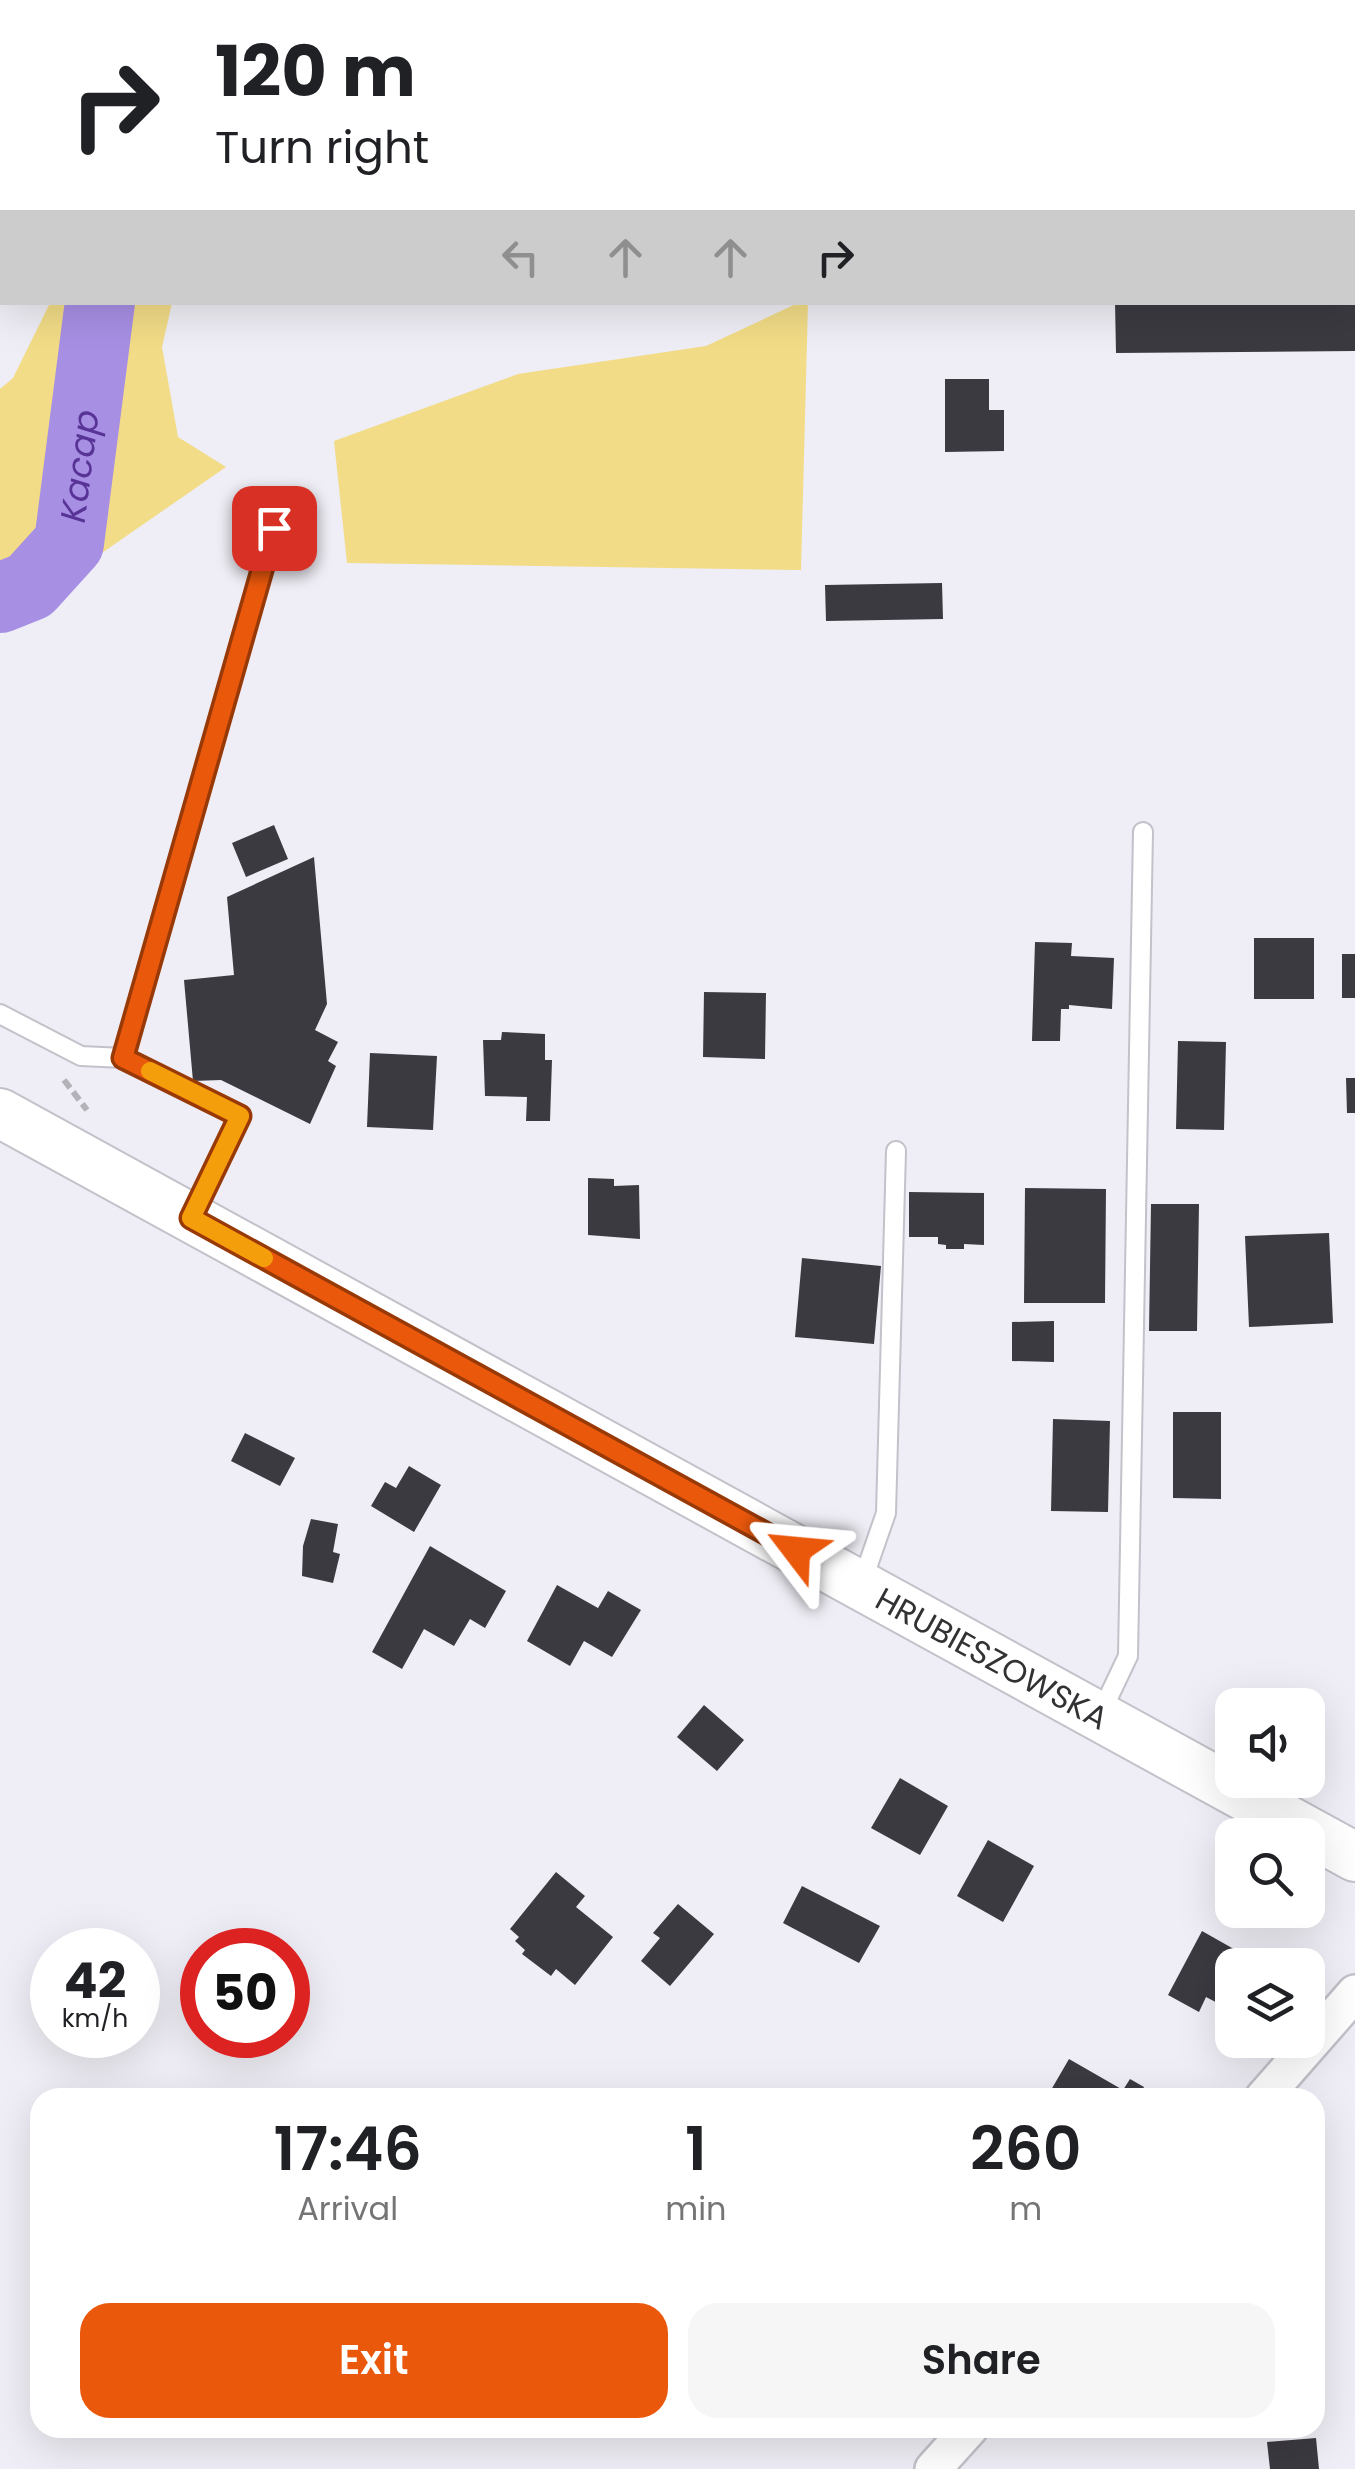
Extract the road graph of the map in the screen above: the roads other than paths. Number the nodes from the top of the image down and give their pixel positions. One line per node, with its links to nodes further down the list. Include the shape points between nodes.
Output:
1 (274, 528): 4 (lane)
2 (1142, 832): 9 (lane, via 1128,1656)
3 (0, 1014): 4 (lane, via 82,1056)
4 (123, 1058): 7 (lane, via 240,1116)
5 (0, 1112): 7 (main road, HRUBIESZOWSKA)
6 (896, 1152): 8 (lane, via 886,1513)
7 (191, 1218): 8 (main road, HRUBIESZOWSKA)
8 (861, 1586): 9 (main road, HRUBIESZOWSKA)
9 (1099, 1717): 10 (main road, HRUBIESZOWSKA)
10 (1355, 1856)
11 (1355, 1994): 12 (street)
12 (1271, 2088)
13 (961, 2438): 14 (street)
14 (933, 2469)

